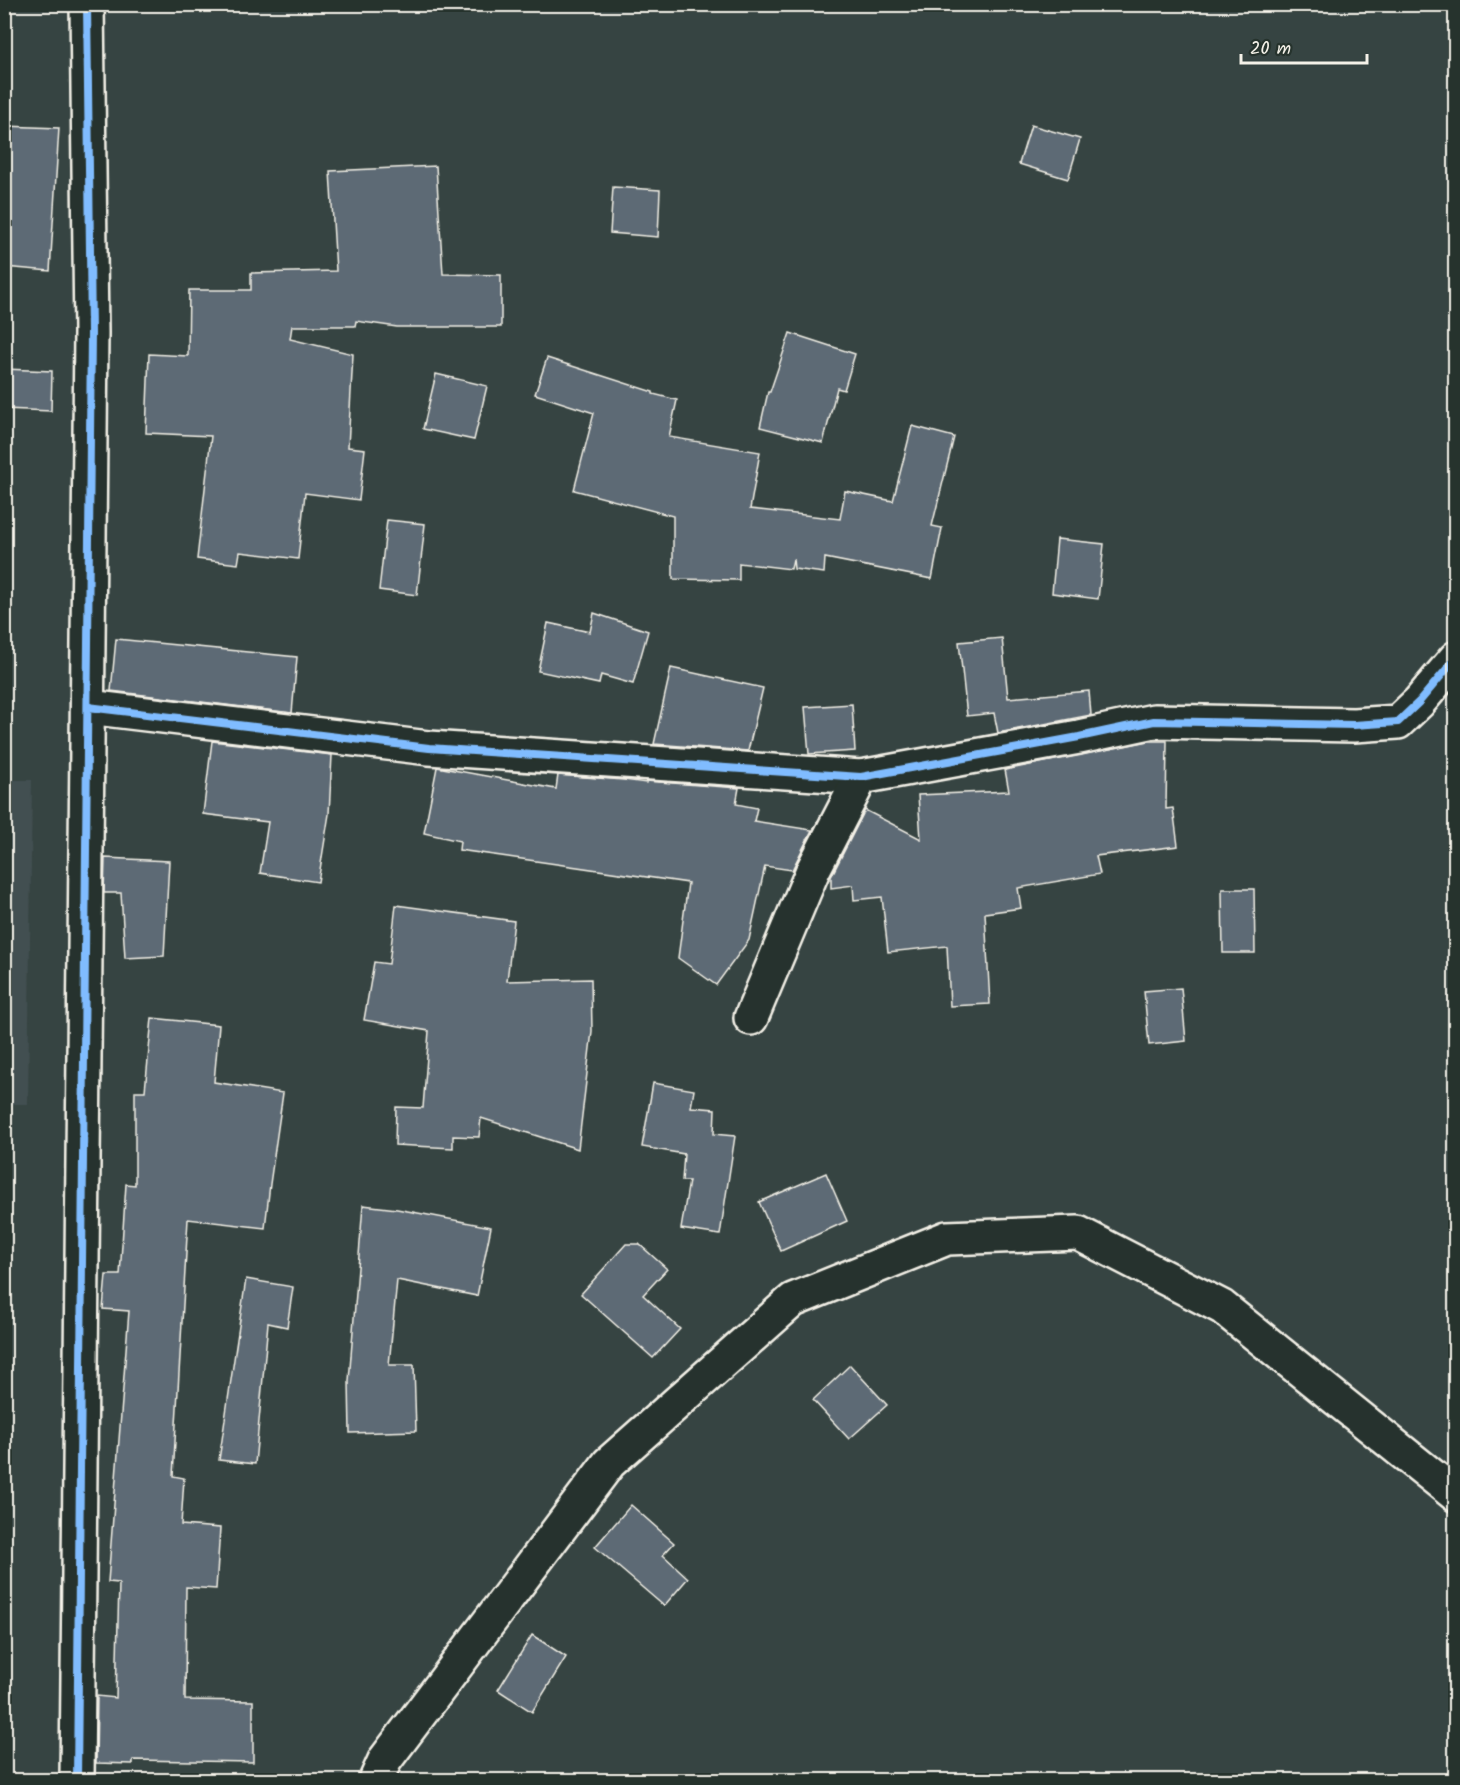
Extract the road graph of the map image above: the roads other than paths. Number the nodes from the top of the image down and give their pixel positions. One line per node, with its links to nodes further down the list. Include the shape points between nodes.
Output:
1 (87, 4): 3 (street, via 92,333)
2 (1455, 658): 4 (street, via 1398,722 1354,725 1154,721)
3 (88, 707): 4 (street, via 429,748); 7 (street)
4 (861, 777): 5 (street, via 813,870)
5 (752, 1018)
6 (1455, 1495): 8 (street, via 1222,1307 1078,1233 947,1238 793,1300 609,1463 385,1760)
7 (77, 1780)
8 (376, 1780)

